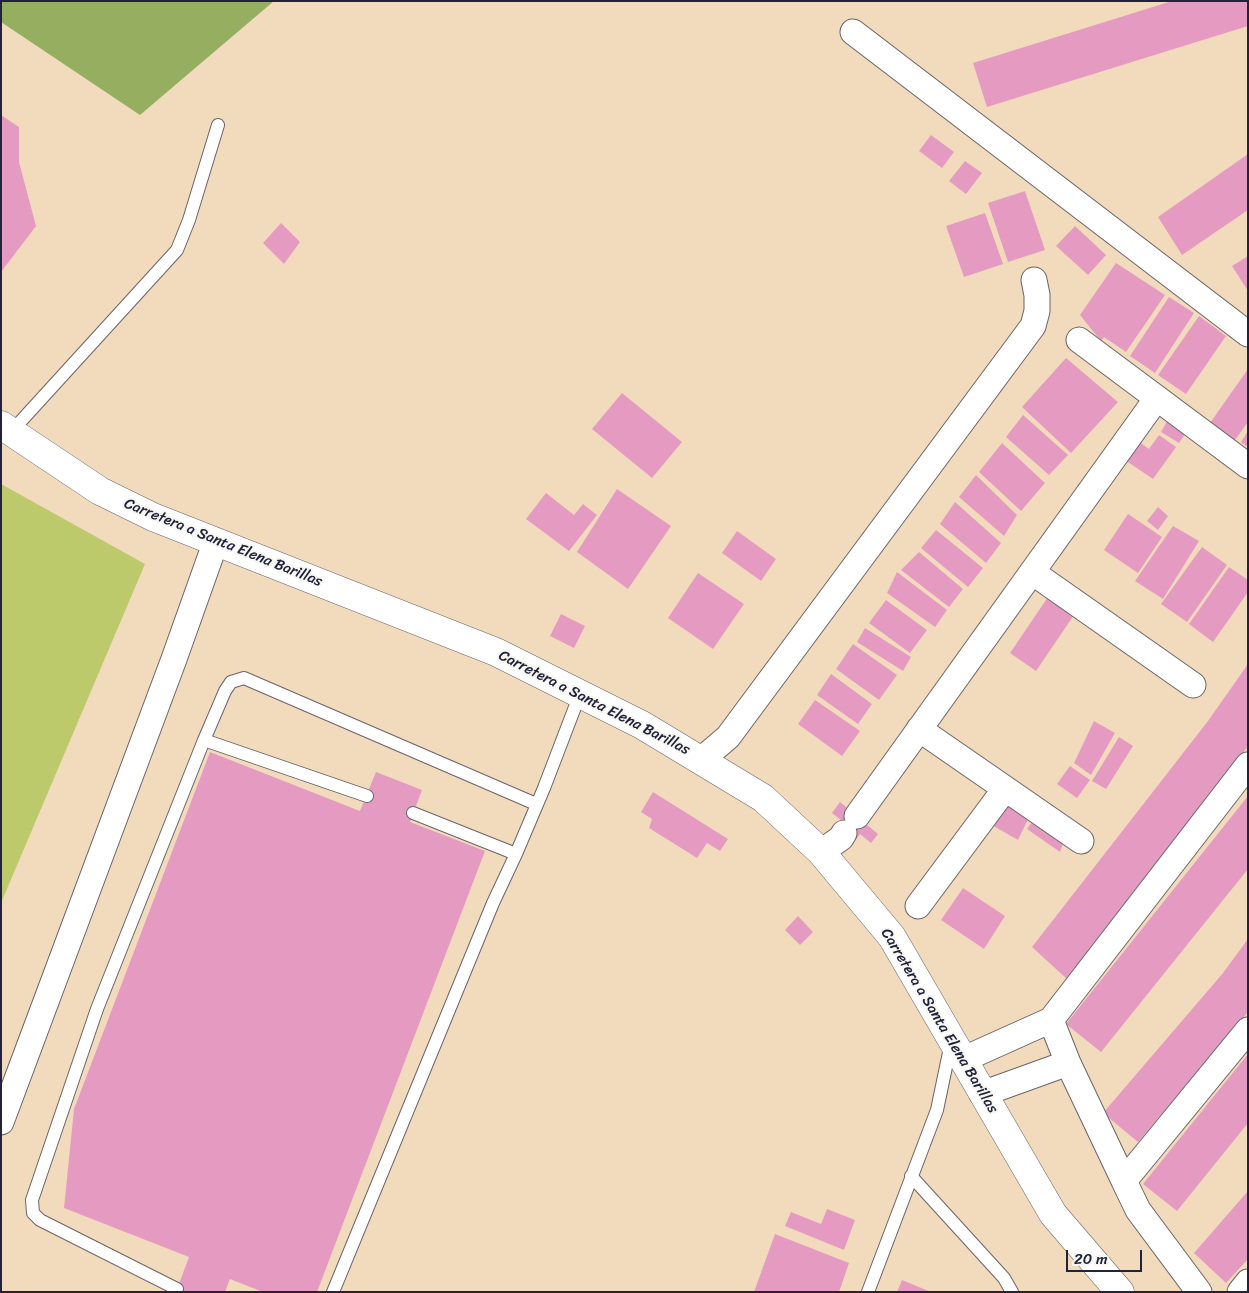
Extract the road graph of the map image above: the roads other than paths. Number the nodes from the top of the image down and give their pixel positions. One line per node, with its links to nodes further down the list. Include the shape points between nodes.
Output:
1 (853, 32): 4 (street)
2 (218, 125): 7 (lane, via 177,250)
3 (1034, 280): 15 (street, via 1037,311 1033,326 728,737)
4 (1248, 334)
5 (1079, 340): 6 (street)
6 (1157, 398): 8 (street); 10 (street)
7 (6, 429): 9 (main road, Carretera a Santa Elena Barillas, via 100,491 153,517)
8 (1248, 466)
9 (216, 541): 12 (main road, Carretera a Santa Elena Barillas, via 496,652); 30 (street)
10 (1032, 572): 11 (street); 13 (street)
11 (1193, 685)
12 (580, 694): 15 (main road, Carretera a Santa Elena Barillas, via 642,724); 19 (lane)
13 (919, 729): 17 (street); 22 (street, via 841,838)
14 (204, 740): 18 (lane); 19 (lane, via 225,691 231,682 244,678); 34 (lane, via 97,1009 32,1200 33,1213 40,1220)
15 (702, 760): 22 (main road, Carretera a Santa Elena Barillas, via 763,798)
16 (1248, 765): 25 (street)
17 (1005, 789): 21 (street); 24 (street)
18 (367, 796)
19 (536, 804): 23 (lane)
20 (413, 813): 23 (lane)
21 (1080, 842)
22 (821, 852): 27 (main road, Carretera a Santa Elena Barillas, via 892,937)
23 (516, 854): 35 (lane)
24 (918, 906)
25 (1051, 1020): 27 (street); 28 (street)
26 (1248, 1030): 32 (street)
27 (957, 1051): 29 (main road, Carretera a Santa Elena Barillas); 31 (lane)
28 (1068, 1064): 29 (street); 32 (street)
29 (982, 1094): 38 (main road, Carretera a Santa Elena Barillas, via 1052,1214)
30 (1, 1122)
31 (911, 1176): 36 (lane); 37 (lane, via 1004,1278)
32 (1124, 1181): 39 (street, via 1138,1210)
33 (1248, 1282): 40 (street)
34 (177, 1288)
35 (333, 1292)
36 (868, 1292)
37 (1012, 1292)
38 (1120, 1292)
39 (1200, 1292)
40 (1240, 1292)

